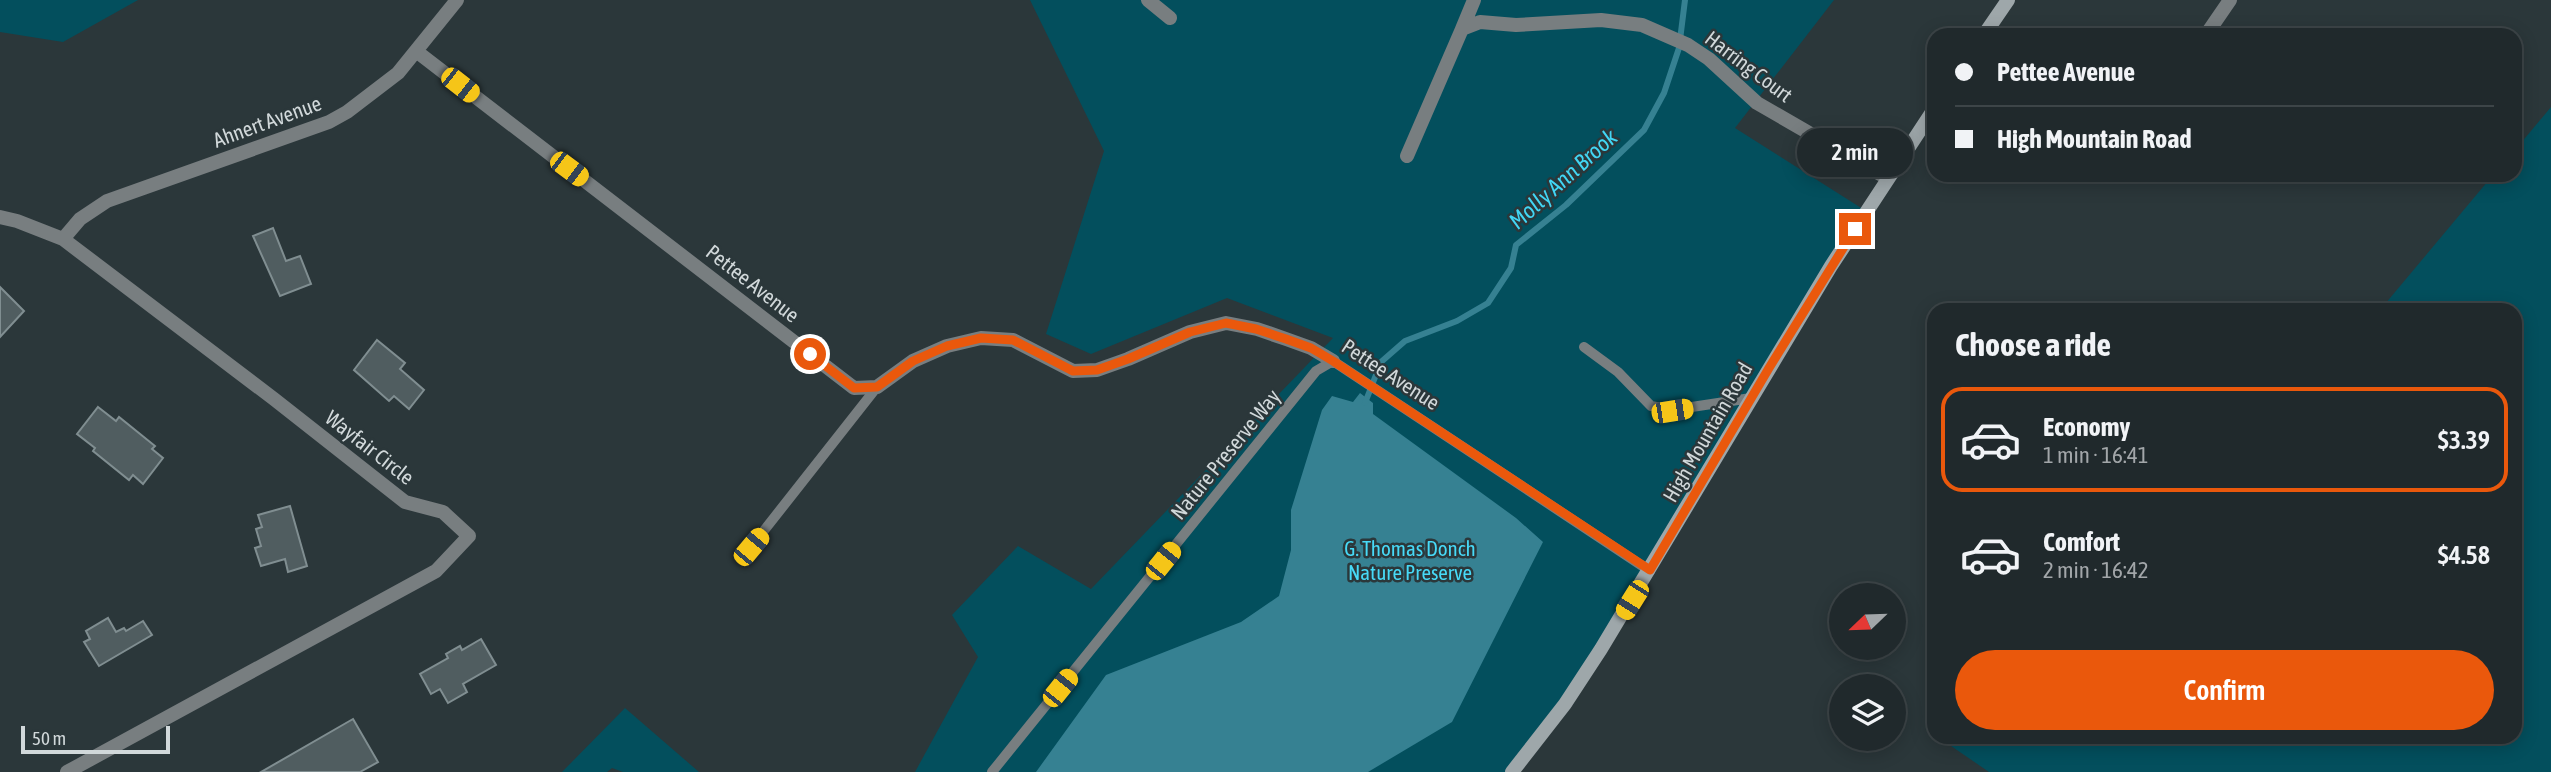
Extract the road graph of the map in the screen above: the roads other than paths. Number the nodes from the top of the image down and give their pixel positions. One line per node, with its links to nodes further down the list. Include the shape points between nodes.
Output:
1 (457, 0): 10 (street, Ahnert Avenue)
2 (1148, 0): 6 (street)
3 (1474, 0): 9 (street)
4 (2008, 0): 7 (main road)
5 (2230, 0): 8 (street)
6 (1170, 18)
7 (1989, 28)
8 (2211, 28)
9 (1462, 29): 12 (street); 13 (street, Harring Court, via 1480,22 1516,25 1601,20 1642,25 1709,59 1757,103)
10 (416, 51): 15 (street, Ahnert Avenue, via 398,73 338,117 107,201 80,219); 18 (street, Pettee Avenue, via 854,388)
11 (1927, 119): 13 (main road, High Mountain Road)
12 (1407, 156)
13 (1887, 178): 19 (main road, High Mountain Road)
14 (0, 217): 15 (street, Wayfair Circle)
15 (63, 239): 22 (street, Wayfair Circle, via 405,502 443,512 469,536 436,571)
16 (1584, 347): 19 (lane, via 1651,406 1672,411)
17 (1333, 361): 18 (street, Pettee Avenue, via 1286,339 1226,323 1190,332 1097,370 1073,371 1013,340 981,338 924,356); 21 (lane, Pettee Avenue); 23 (lane, Nature Preserve Way, via 1316,372)
18 (877, 387): 20 (lane)
19 (1751, 398): 21 (main road, High Mountain Road)
20 (751, 547)
21 (1650, 570): 24 (main road, High Mountain Road, via 1565,704)
22 (67, 772)
23 (992, 772)
24 (1512, 772)

